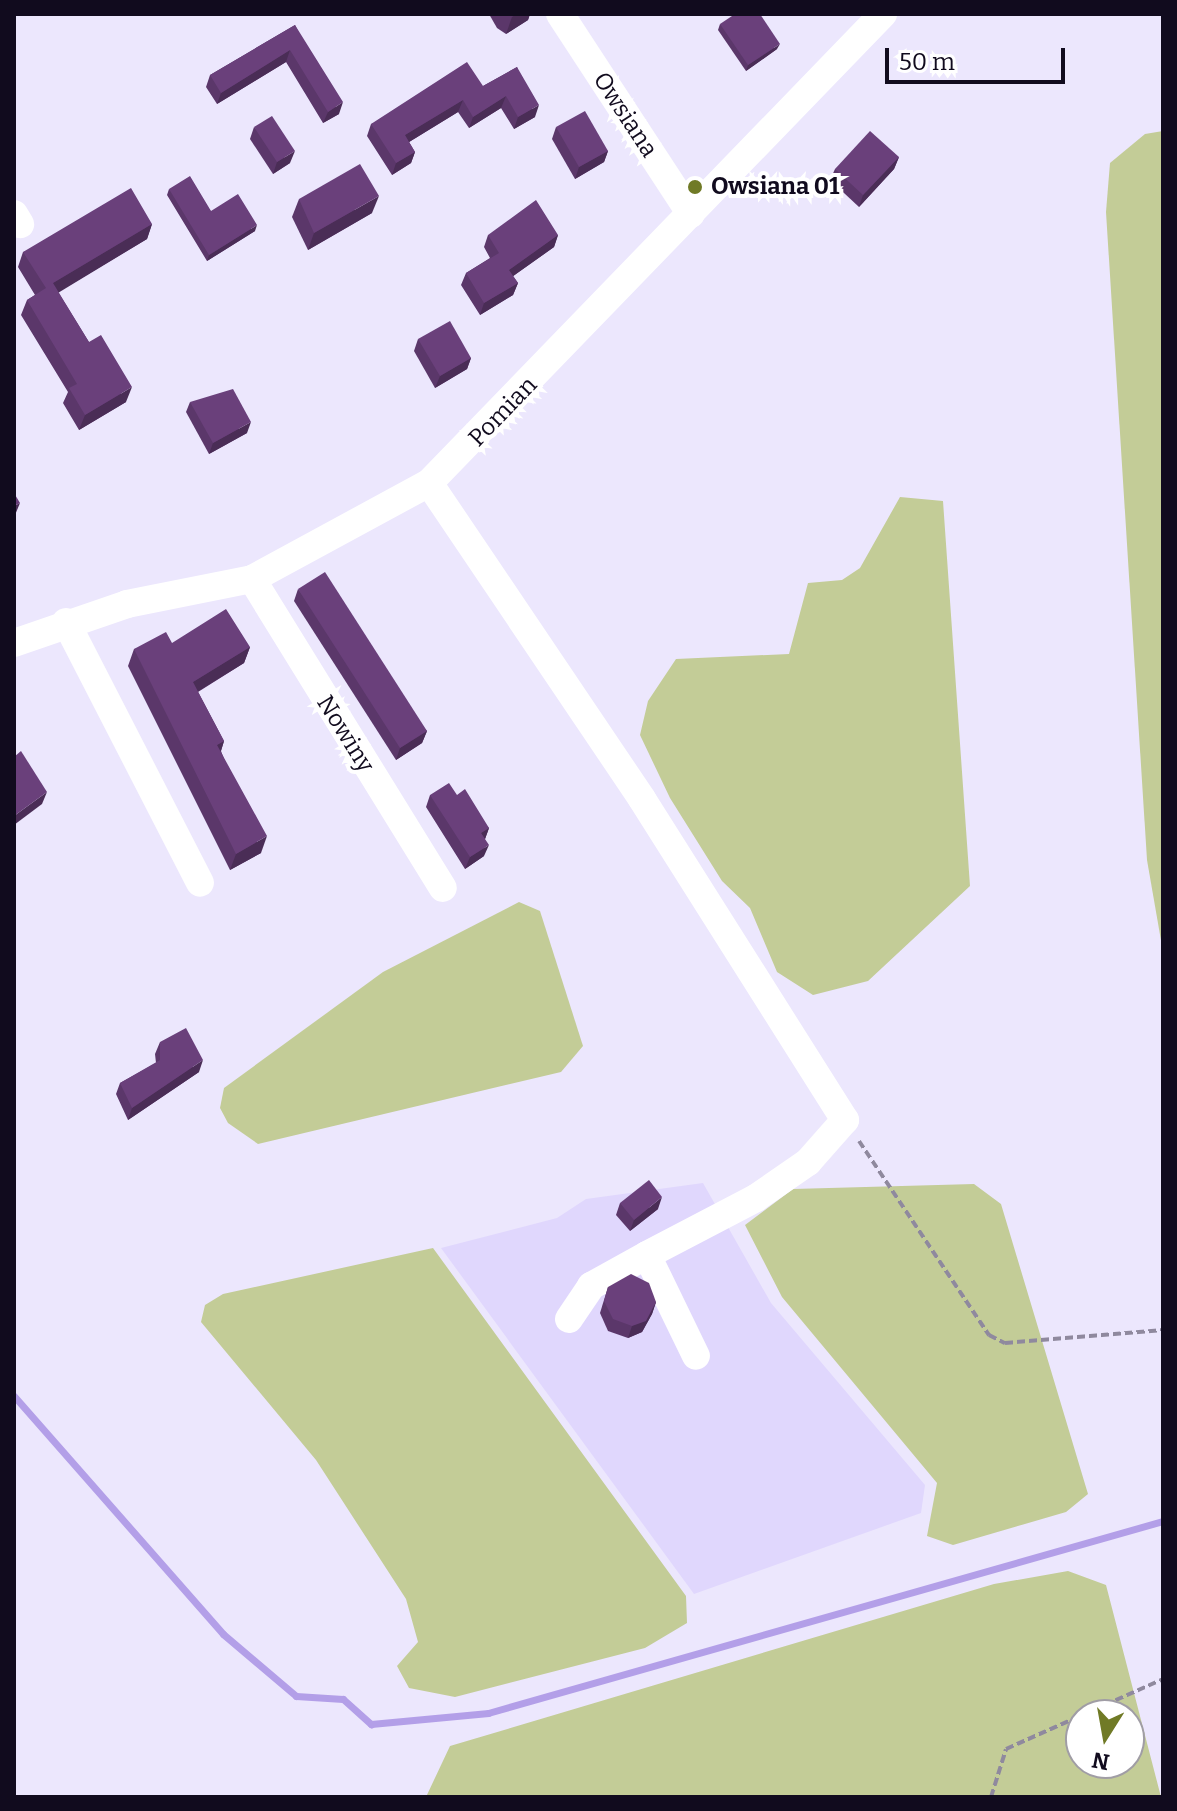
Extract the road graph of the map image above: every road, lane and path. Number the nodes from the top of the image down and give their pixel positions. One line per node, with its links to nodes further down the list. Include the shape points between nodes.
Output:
1 (560, 14): 3 (street, Owsiana)
2 (883, 14): 3 (street, Pomian)
3 (691, 214): 4 (street, Pomian)
4 (429, 483): 5 (street, Pomian); 10 (street, via 642,799)
5 (252, 579): 6 (street, Pomian); 9 (street, Nowiny)
6 (66, 622): 7 (street, Pomian); 8 (street)
7 (14, 643)
8 (200, 883)
9 (443, 888)
10 (845, 1120): 11 (street, via 808,1162 756,1198); 13 (path, via 989,1335 1005,1343)
11 (647, 1255): 12 (street, via 591,1286); 14 (street)
12 (569, 1319)
13 (1163, 1330)
14 (696, 1356)
15 (1163, 1679): 16 (path, via 1006,1749)
16 (991, 1797)

